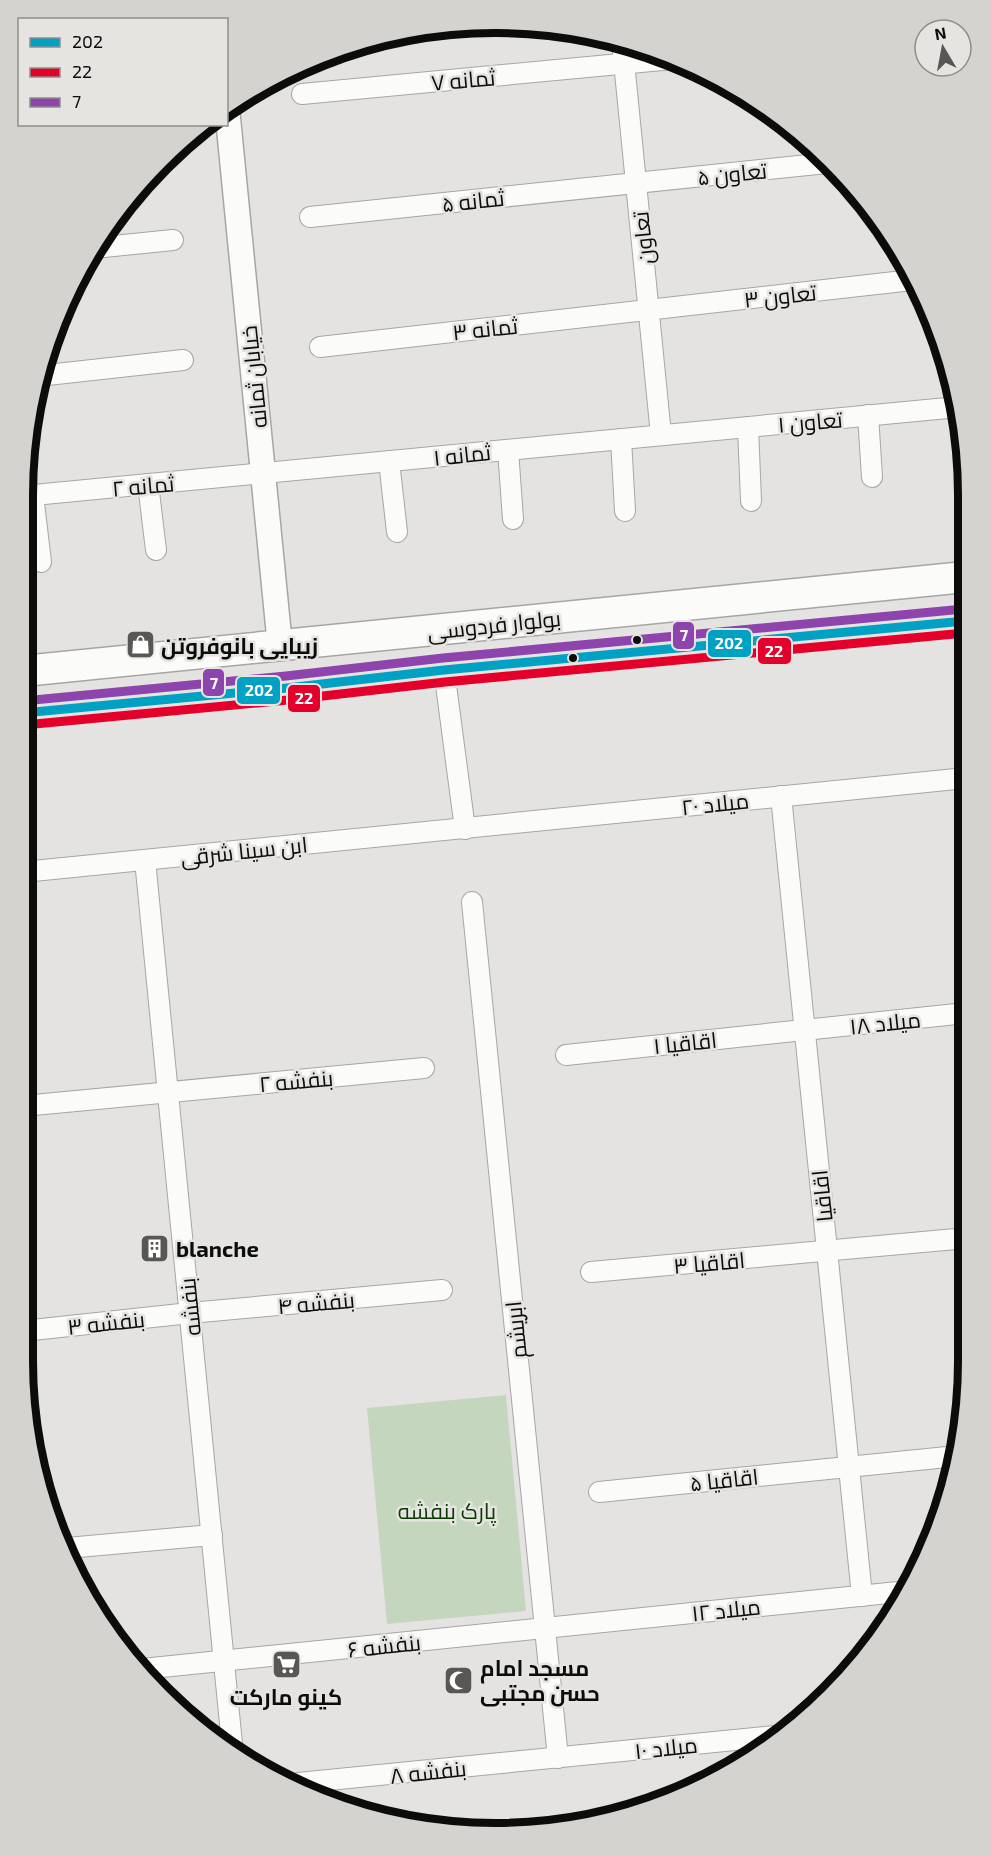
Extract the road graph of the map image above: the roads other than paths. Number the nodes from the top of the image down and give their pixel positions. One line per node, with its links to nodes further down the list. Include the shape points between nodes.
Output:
1 (623, 51): 3 (street, تعاون)
2 (653, 61): 3 (street, ثمانه ۷)
3 (624, 64): 4 (street, ثمانه ۷); 7 (street, تعاون)
4 (302, 94)
5 (228, 119): 23 (street, خیابان ثمانه)
6 (818, 164): 7 (street, تعاون ۵)
7 (636, 183): 8 (street, ثمانه ۵); 12 (street, تعاون)
8 (310, 217)
9 (173, 240): 10 (street)
10 (106, 247)
11 (905, 281): 12 (street, تعاون ۳)
12 (649, 310): 13 (street, ثمانه ۳); 19 (street, تعاون)
13 (320, 347)
14 (183, 360): 15 (street)
15 (49, 375)
16 (949, 408): 17 (street, تعاون ۱)
17 (868, 416): 18 (street, تعاون ۱); 24 (street)
18 (748, 427): 19 (street, تعاون ۱); 27 (street)
19 (662, 435): 20 (street, ثمانه ۱)
20 (621, 439): 21 (street, ثمانه ۱); 28 (street)
21 (508, 450): 22 (street, ثمانه ۱); 29 (street)
22 (389, 461): 23 (street, ثمانه ۱); 31 (street)
23 (263, 473): 25 (street, ثمانه ۲); 36 (street, خیابان ثمانه)
24 (872, 477)
25 (148, 484): 26 (street, ثمانه ۲); 32 (street)
26 (33, 495)
27 (751, 501)
28 (625, 512)
29 (513, 519)
30 (33, 521): 33 (street)
31 (397, 532)
32 (156, 550)
33 (41, 562)
34 (958, 578): 36 (main road, بولوار فردوسی)
35 (958, 622): 38 (main road, بولوار فردوسی)
36 (280, 646): 37 (main road, بولوار فردوسی)
37 (33, 670)
38 (444, 670): 39 (main road, بولوار فردوسی); 42 (street)
39 (33, 712)
40 (958, 779): 41 (street, میلاد ۲۰)
41 (781, 796): 42 (street, میلاد ۲۰); 47 (street, اقاقیا)
42 (465, 828): 43 (street, ابن سینا شرقی)
43 (145, 860): 44 (street, ابن سینا شرقی); 50 (street, بنفشه)
44 (33, 871)
45 (472, 902): 65 (street, ابریشم)
46 (958, 1014): 47 (street, میلاد ۱۸)
47 (804, 1030): 48 (street, اقاقیا ۱); 53 (street, اقاقیا)
48 (566, 1055)
49 (424, 1068): 50 (street, بنفشه ۲)
50 (168, 1092): 51 (street, بنفشه ۲); 56 (street, بنفشه)
51 (33, 1105)
52 (958, 1239): 53 (street, اقاقیا ۳)
53 (827, 1251): 54 (street, اقاقیا ۳); 59 (street, اقاقیا)
54 (591, 1272)
55 (442, 1290): 56 (street, بنفشه ۴)
56 (190, 1313): 57 (street, بنفشه ۳); 61 (street, بنفشه)
57 (33, 1330)
58 (948, 1457): 59 (street, اقاقیا ۵)
59 (849, 1467): 60 (street, اقاقیا ۵); 64 (street, اقاقیا)
60 (599, 1492)
61 (212, 1535): 62 (street); 66 (street, بنفشه)
62 (73, 1547)
63 (896, 1592): 64 (street, میلاد ۱۲)
64 (862, 1596): 65 (street, میلاد ۱۲)
65 (545, 1628): 66 (street, بنفشه ۶); 70 (street, ابریشم)
66 (224, 1661): 67 (street, بنفشه ۶); 69 (street, بنفشه)
67 (151, 1668)
68 (763, 1737): 70 (street, میلاد ۱۰)
69 (232, 1740)
70 (558, 1758): 71 (street, بنفشه ۸)
71 (308, 1783)

